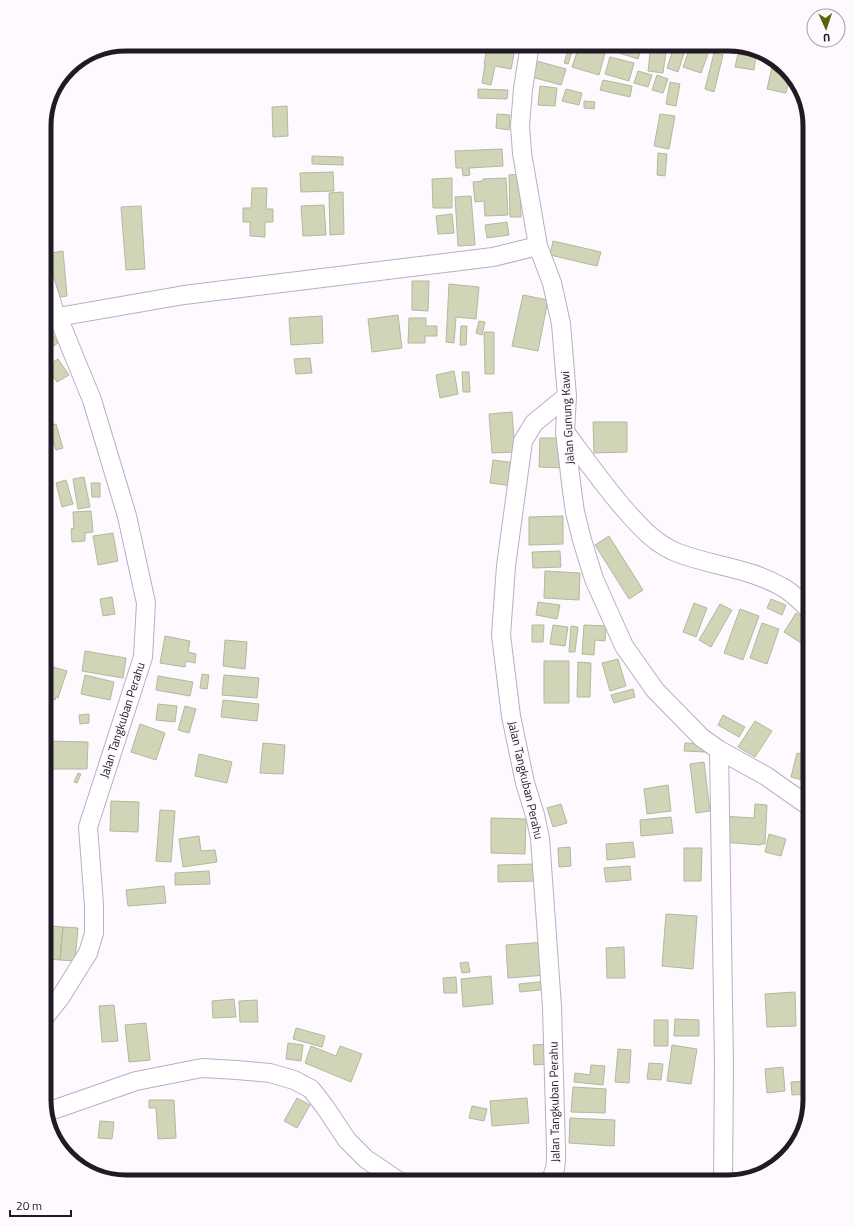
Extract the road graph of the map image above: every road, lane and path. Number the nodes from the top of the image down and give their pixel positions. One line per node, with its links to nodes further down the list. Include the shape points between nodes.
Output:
1 (529, 51): 2 (street, Jalan Gunung Kawi, via 520,126 523,160)
2 (538, 246): 4 (street, via 493,257 184,295); 5 (street, Jalan Gunung Kawi, via 552,284 561,324)
3 (51, 300): 4 (street, Jalan Tangkuban Perahu)
4 (58, 317): 10 (street, Jalan Tangkuban Perahu, via 92,400 127,516 146,603 143,657 88,828 94,933 88,954)
5 (567, 396): 6 (street, Jalan Gunung Kawi); 13 (street, Jalan Tangkuban Perahu, via 534,422 523,441 506,566 501,635 511,716 525,783 537,824 543,873 552,1008 556,1149)
6 (566, 432): 7 (street, via 606,488 644,531 660,544 678,553 728,566 772,582); 8 (street, Jalan Gunung Kawi, via 574,505 582,540 594,579 624,646 655,690 702,738)
7 (803, 604)
8 (719, 750): 9 (street, Jalan Gunung Kawi, via 766,776); 14 (street, via 724,1064)
9 (803, 802)
10 (51, 1009)
11 (52, 1110): 12 (street, via 136,1081 202,1068 270,1073 294,1080 311,1089 347,1140 366,1159)
12 (390, 1175)
13 (552, 1175)
14 (723, 1175)

